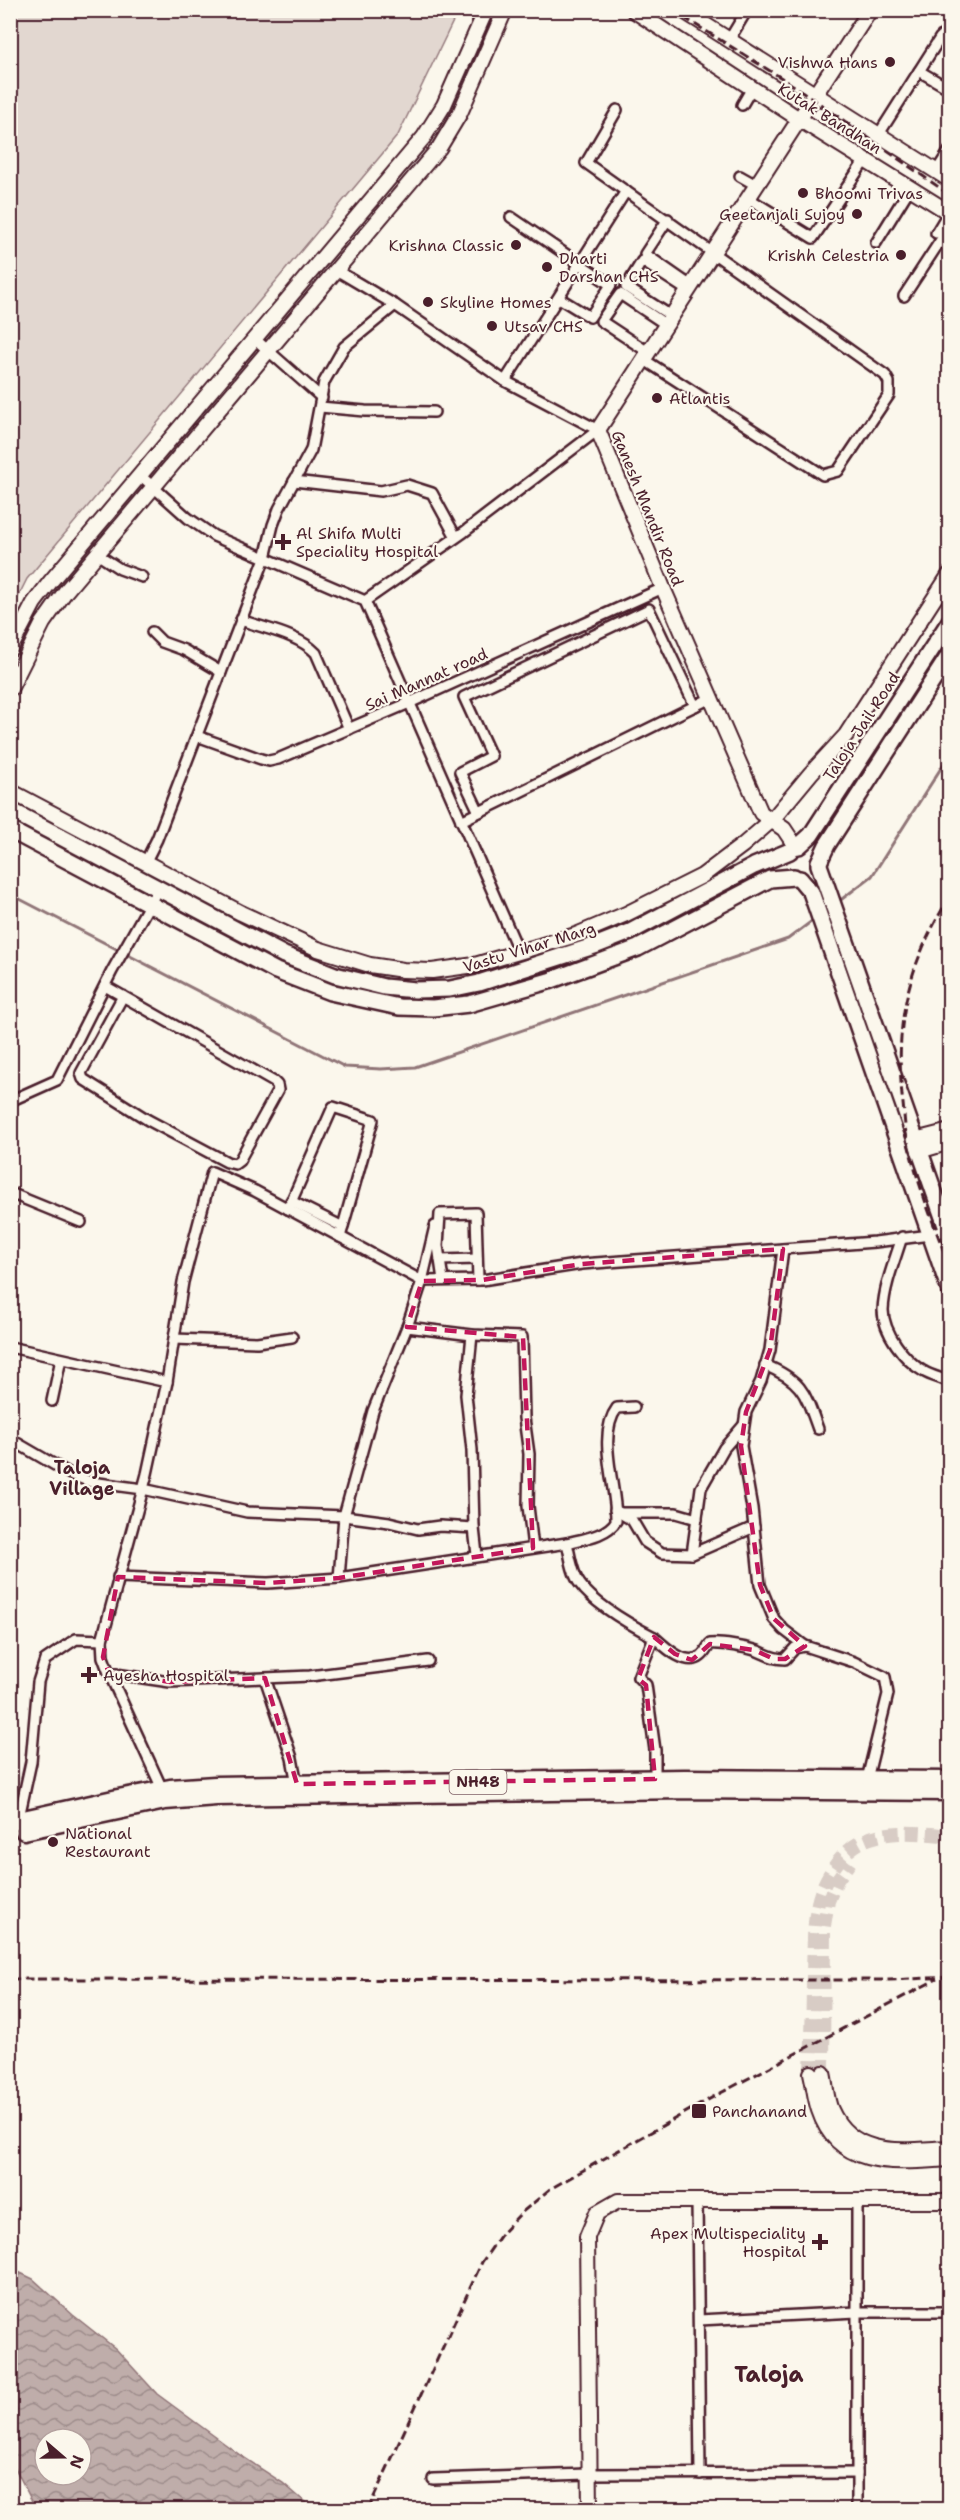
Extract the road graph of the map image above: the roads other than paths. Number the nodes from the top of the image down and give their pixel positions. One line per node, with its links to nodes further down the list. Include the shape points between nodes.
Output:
1 (486, 10): 25 (street, via 433,125)
2 (505, 10): 26 (street, via 448,134)
3 (633, 10): 10 (street, Kutak Bandhan)
4 (681, 10): 8 (street, Kutak Bandhan)
5 (747, 10): 8 (street)
6 (870, 10): 12 (street, Ganesh Mandir Road)
7 (950, 34): 9 (street, via 940,38)
8 (729, 40): 12 (street, Kutak Bandhan)
9 (919, 71): 11 (street); 16 (street)
10 (752, 88): 13 (street); 15 (street, Kutak Bandhan)
11 (950, 90)
12 (816, 94): 15 (street, Ganesh Mandir Road); 16 (street, Kutak Bandhan)
13 (742, 105)
14 (617, 110): 23 (street, via 586,163)
15 (799, 119): 18 (street, Kutak Bandhan); 24 (street, Ganesh Mandir Road)
16 (879, 134): 19 (street, Kutak Bandhan)
17 (950, 150): 19 (street)
18 (865, 160): 22 (street, Kutak Bandhan); 24 (street, via 813,238)
19 (936, 172): 21 (street, Kutak Bandhan)
20 (740, 176): 24 (street)
21 (950, 180)
22 (910, 188): 28 (street, Kutak Bandhan); 31 (street)
23 (626, 191): 29 (street); 33 (street)
24 (752, 191): 32 (street, Ganesh Mandir Road)
25 (371, 201): 26 (street); 40 (street)
26 (385, 212): 34 (street)
27 (511, 217): 33 (street)
28 (949, 217): 30 (street); 36 (street)
29 (668, 219): 32 (street); 35 (street, via 645,254)
30 (936, 233)
31 (876, 243)
32 (713, 251): 35 (street, Ganesh Mandir Road); 42 (street, via 885,375 890,382 886,401 838,471 824,475)
33 (580, 264): 37 (street); 37 (street, via 611,285 590,317)
34 (336, 270): 38 (street); 41 (street)
35 (689, 288): 39 (street, Ganesh Mandir Road); 39 (street, via 642,261 626,287)
36 (904, 296)
37 (558, 298): 43 (street)
38 (394, 305): 43 (street); 44 (street, via 344,348 324,382)
39 (668, 320): 42 (street, Ganesh Mandir Road); 42 (street, via 620,294 602,321)
40 (255, 339): 41 (street); 46 (street)
41 (267, 352): 44 (street); 48 (street)
42 (646, 355): 47 (street, Ganesh Mandir Road)
43 (506, 381): 47 (street)
44 (321, 403): 45 (street, via 365,411); 50 (street, via 311,450)
45 (434, 412)
46 (182, 425): 48 (street); 49 (street)
47 (598, 429): 52 (street); 57 (street, Ganesh Mandir Road)
48 (194, 438): 51 (street)
49 (140, 475): 51 (street); 62 (street, via 51,581)
50 (294, 481): 52 (street, via 381,491 407,485 432,493); 54 (street, via 273,525)
51 (153, 487): 53 (street); 54 (street, via 201,528)
52 (456, 537): 58 (street)
53 (97, 554): 56 (street); 65 (street, via 49,613)
54 (265, 558): 58 (street); 59 (street)
55 (950, 574): 74 (street, via 846,735)
56 (142, 577)
57 (663, 588): 66 (street, Ganesh Mandir Road); 67 (street, Sai Mannat road)
58 (366, 601): 67 (street)
59 (241, 620): 64 (street); 69 (street, via 294,639 316,653)
60 (950, 621): 77 (main road, Taloja Jail Road, via 812,835)
61 (152, 632): 64 (street, via 162,642)
62 (10, 649)
63 (950, 654): 79 (main road, via 826,845)
64 (221, 672): 70 (street)
65 (10, 689)
66 (711, 698): 68 (street); 74 (street, Ganesh Mandir Road, via 761,813)
67 (409, 704): 69 (street, Sai Mannat road); 75 (street)
68 (695, 706): 73 (street); 73 (street, via 649,609 464,697 491,756 460,772)
69 (349, 729): 70 (street, Sai Mannat road, via 269,761)
70 (197, 736): 78 (street)
71 (10, 790): 78 (street)
72 (10, 810): 81 (main road, Vastu Vihar Marg)
73 (479, 812): 75 (street)
74 (772, 820): 77 (street, Ganesh Mandir Road, via 789,834); 83 (street, via 721,863 680,888 576,934)
75 (461, 821): 83 (street)
76 (10, 830): 82 (main road)
77 (795, 848): 79 (main road, via 805,846 814,850); 80 (main road, via 787,857 787,866); 81 (main road, Vastu Vihar Marg, via 613,939 499,978 432,990 384,987 309,966)
78 (146, 861): 83 (street, via 292,938 370,965 440,970)
79 (819, 863): 80 (main road, via 813,876); 89 (main road)
80 (797, 878): 82 (main road, via 770,879 646,944 603,962 483,1001 433,1008 381,1004 303,983); 96 (main road, via 811,892)
81 (158, 889): 82 (street)
82 (150, 905): 84 (street)
83 (519, 952)
84 (105, 986): 85 (street); 86 (street, via 57,1080)
85 (123, 996): 85 (street, via 277,1085 278,1090 239,1161 227,1162 148,1120 83,1079 81,1073)
86 (10, 1101)
87 (950, 1131): 89 (street)
88 (950, 1142): 89 (street)
89 (917, 1146): 95 (main road)
90 (10, 1193): 92 (street)
91 (290, 1205): 94 (street); 94 (street, via 333,1107 373,1120); 97 (street); 109 (street, via 212,1172 183,1282)
92 (81, 1222)
93 (435, 1226): 104 (street)
94 (343, 1227): 97 (street)
95 (948, 1233): 96 (street)
96 (930, 1235): 98 (street); 105 (main road)
97 (340, 1237): 104 (street)
98 (902, 1237): 99 (street); 114 (street, via 883,1311 887,1329 908,1359 923,1371)
99 (783, 1249): 103 (street, via 582,1264); 112 (street)
100 (477, 1259): 101 (street); 101 (street, via 476,1213 440,1214); 103 (street)
101 (440, 1260): 102 (street)
102 (443, 1280): 103 (street); 104 (street)
103 (478, 1280)
104 (422, 1281): 106 (street)
105 (950, 1291)
106 (407, 1327): 107 (street); 122 (street, via 373,1411)
107 (472, 1335): 125 (street, via 466,1395); 127 (street, via 523,1340)
108 (292, 1337): 109 (street, via 257,1342)
109 (174, 1339): 113 (street)
110 (10, 1347): 111 (street)
111 (61, 1359): 113 (street); 115 (street)
112 (765, 1365): 117 (street); 118 (street, via 787,1374 804,1392)
113 (167, 1382): 120 (street)
114 (950, 1382)
115 (52, 1401)
116 (634, 1407): 121 (street, via 617,1408 609,1418 608,1447)
117 (744, 1424): 123 (street, via 724,1448 701,1488); 124 (street, via 741,1446)
118 (818, 1429)
119 (10, 1438): 120 (street, via 72,1475 91,1482)
120 (143, 1489): 122 (street, via 247,1512); 130 (street)
121 (617, 1511): 123 (street, via 675,1513); 126 (street, via 613,1526); 128 (street, via 632,1520 645,1542 662,1553)
122 (344, 1516): 125 (street, via 418,1529); 131 (street)
123 (697, 1519): 128 (street)
124 (754, 1527): 128 (street); 134 (street, via 760,1585 774,1619)
125 (474, 1528): 129 (street)
126 (567, 1543): 127 (street); 132 (street, via 578,1582 600,1603)
127 (533, 1548): 129 (street)
128 (692, 1554)
129 (477, 1555): 131 (street)
130 (118, 1577): 131 (street, via 268,1583); 133 (street)
131 (339, 1578)
132 (654, 1637): 134 (street, via 675,1654 692,1660 710,1644 754,1650 774,1659 785,1659 795,1648); 138 (street, via 638,1677 646,1686)
133 (102, 1640): 136 (street); 144 (street, via 76,1639 45,1660 38,1682 31,1762)
134 (805, 1646): 139 (street, via 885,1677 888,1694)
135 (428, 1661): 137 (street)
136 (109, 1673): 137 (street, via 170,1682); 143 (street)
137 (265, 1678): 141 (street)
138 (655, 1779): 139 (highway, NH48); 141 (highway, NH48)
139 (867, 1779): 140 (highway, NH48)
140 (950, 1780)
141 (297, 1784): 143 (highway, NH48, via 215,1785)
142 (950, 1792): 143 (highway, NH48, via 685,1790)
143 (164, 1796): 144 (highway, NH48, via 118,1798)
144 (13, 1826)
145 (950, 2148): 146 (street, via 879,2149 860,2143 842,2129 817,2073 819,2111 832,2136 855,2154 877,2161)
146 (950, 2159)
147 (698, 2201): 148 (street); 152 (street); 154 (street, via 618,2201 597,2213 587,2237)
148 (857, 2201): 149 (street); 150 (street)
149 (950, 2201)
150 (857, 2312): 151 (street); 152 (street); 153 (street)
151 (950, 2312)
152 (699, 2320): 155 (street)
153 (857, 2473): 155 (street); 158 (street)
154 (588, 2474): 155 (street); 156 (street); 157 (street)
155 (700, 2474)
156 (433, 2479)
157 (590, 2510)
158 (857, 2510)

